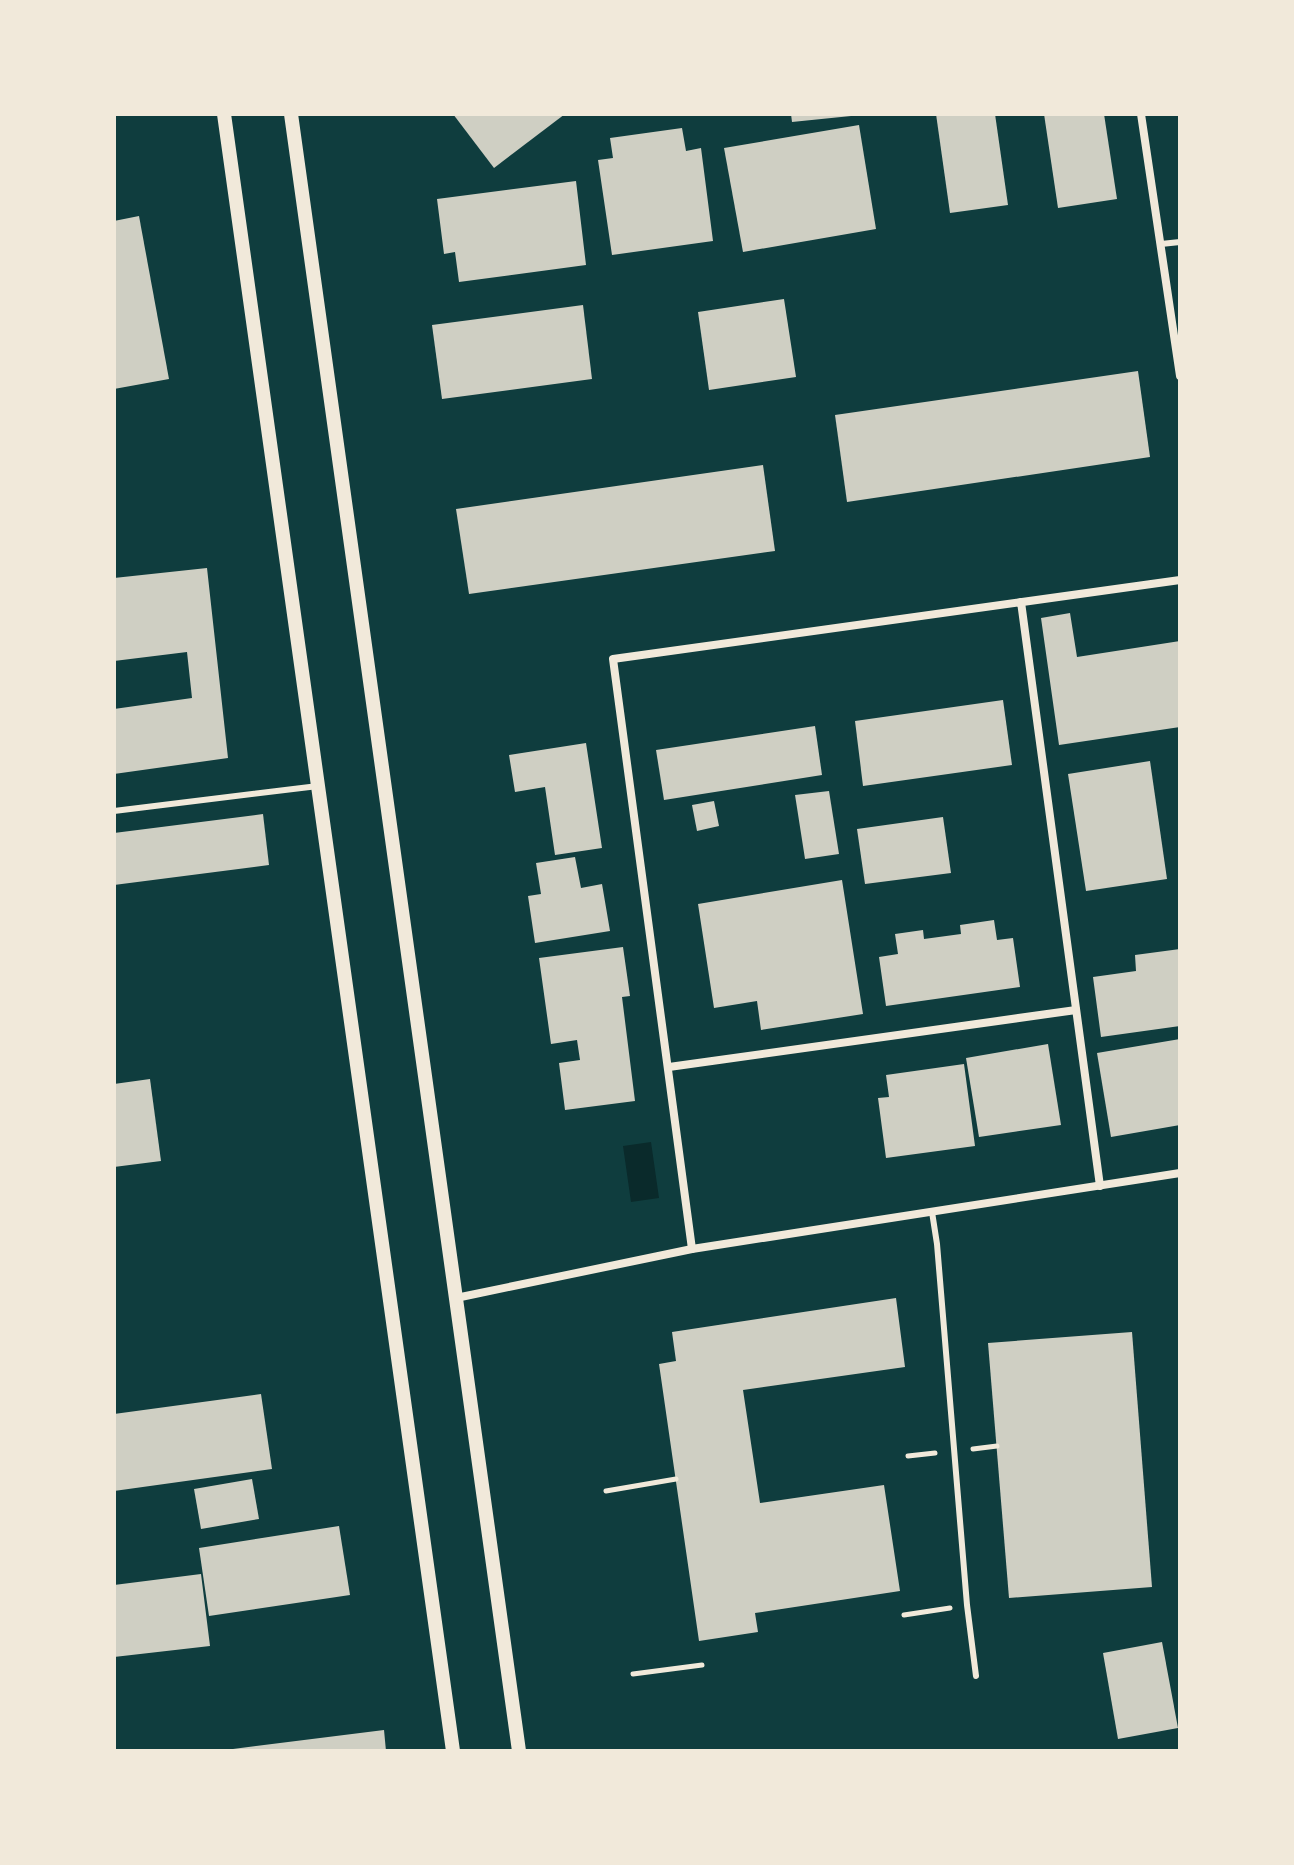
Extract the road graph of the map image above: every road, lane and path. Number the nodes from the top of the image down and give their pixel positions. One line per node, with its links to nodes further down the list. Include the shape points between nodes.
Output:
1 (224, 114): 9 (street)
2 (291, 114): 17 (street)
3 (1141, 114): 5 (street)
4 (1180, 242): 5 (lane)
5 (1161, 244): 6 (street)
6 (1180, 376)
7 (1180, 580): 8 (street)
8 (1021, 602): 11 (street); 12 (street, via 613,659)
9 (318, 786): 10 (lane); 25 (street)
10 (114, 811)
11 (1076, 1010): 12 (street); 14 (street)
12 (669, 1067): 16 (street)
13 (1180, 1173): 14 (street)
14 (1100, 1186): 15 (street)
15 (932, 1212): 16 (street); 20 (lane)
16 (692, 1249): 17 (street)
17 (456, 1298): 26 (street)
18 (676, 1479): 19 (path)
19 (606, 1491)
20 (967, 1605): 21 (path); 24 (lane)
21 (904, 1615)
22 (702, 1665): 23 (path)
23 (633, 1674)
24 (976, 1676)
25 (453, 1751)
26 (519, 1751)

